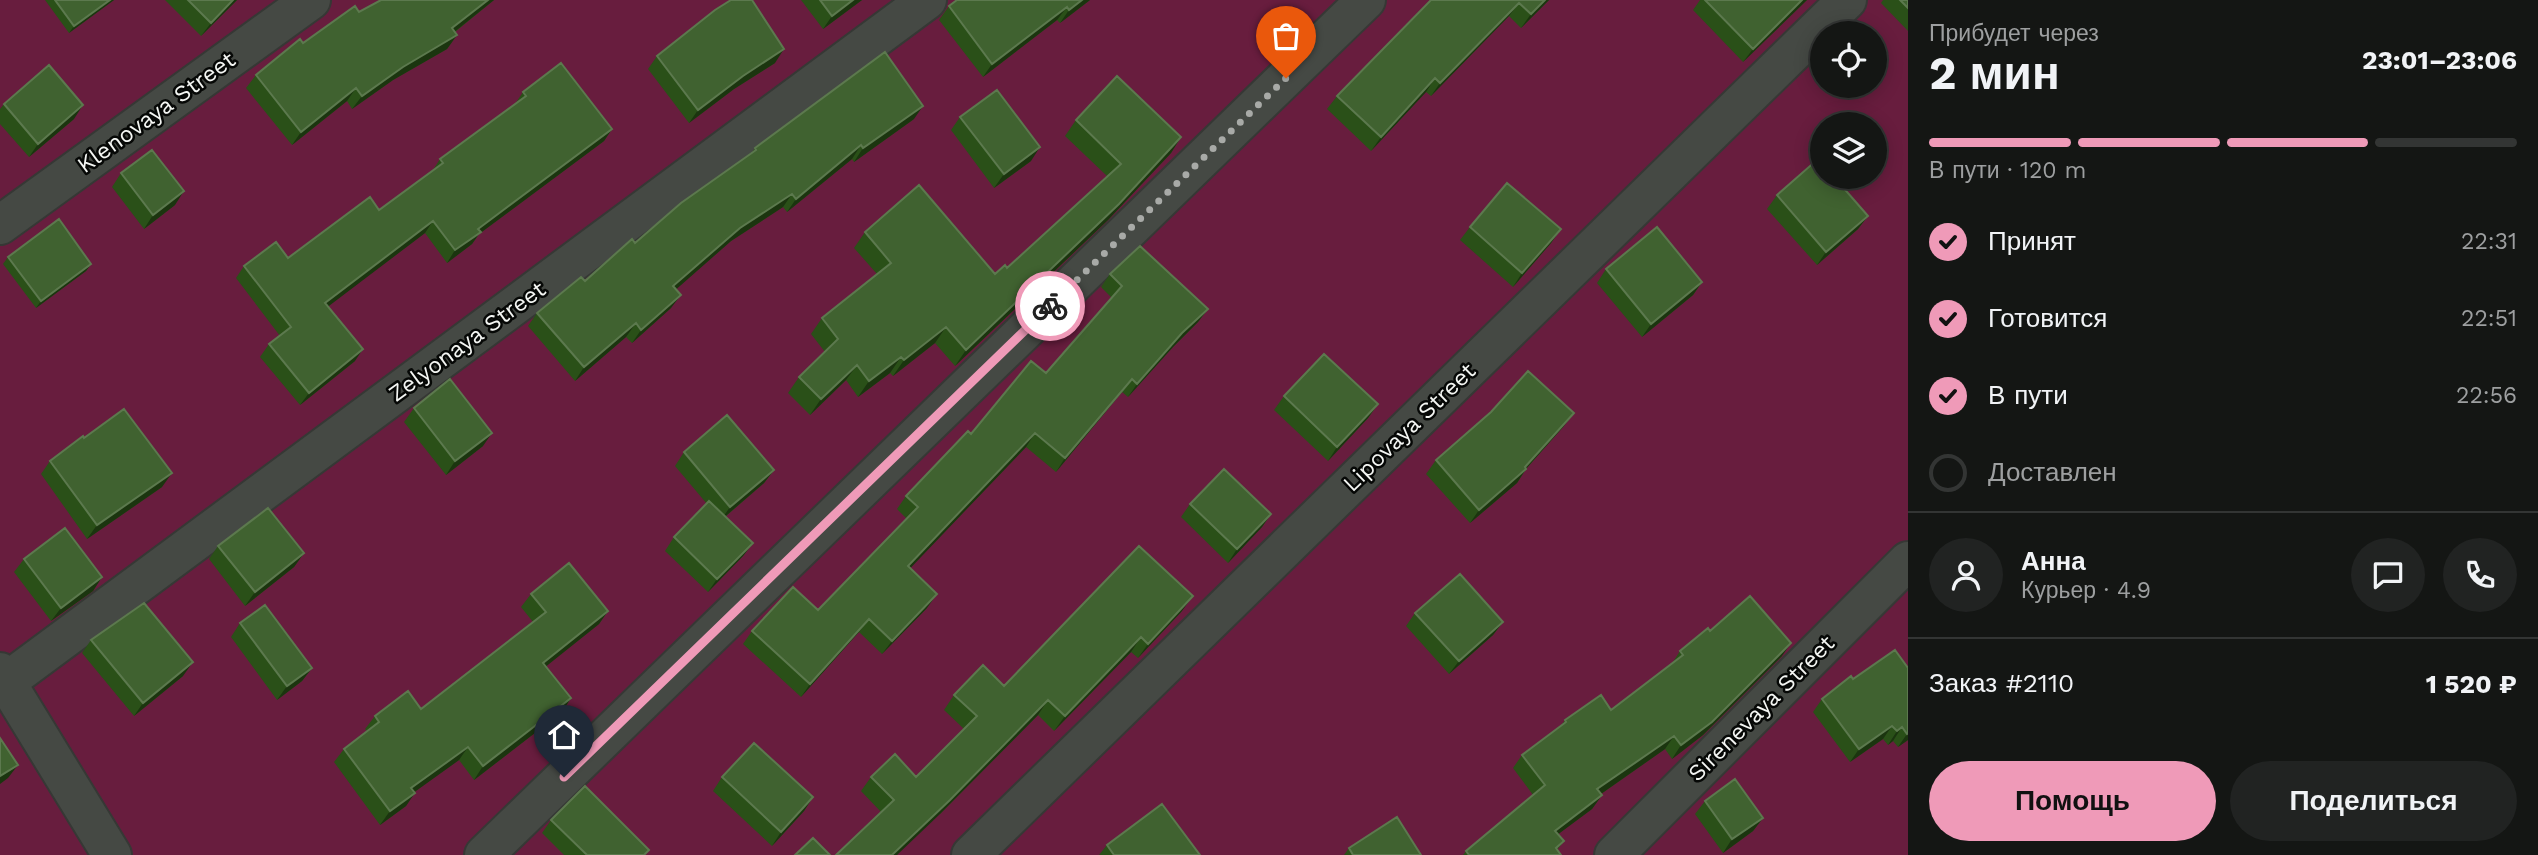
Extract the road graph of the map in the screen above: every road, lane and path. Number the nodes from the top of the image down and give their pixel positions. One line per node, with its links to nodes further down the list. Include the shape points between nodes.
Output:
1 (311, 0): 5 (street, Klenovaya Street)
2 (927, 0): 7 (street, Zelyonaya Street)
3 (1366, 0): 9 (street)
4 (1847, 0): 10 (street, Lipovaya Street)
5 (0, 225)
6 (1908, 561): 11 (street, Sirenevaya Street)
7 (3, 677): 8 (street)
8 (112, 855)
9 (484, 855)
10 (971, 855)
11 (1614, 855)

